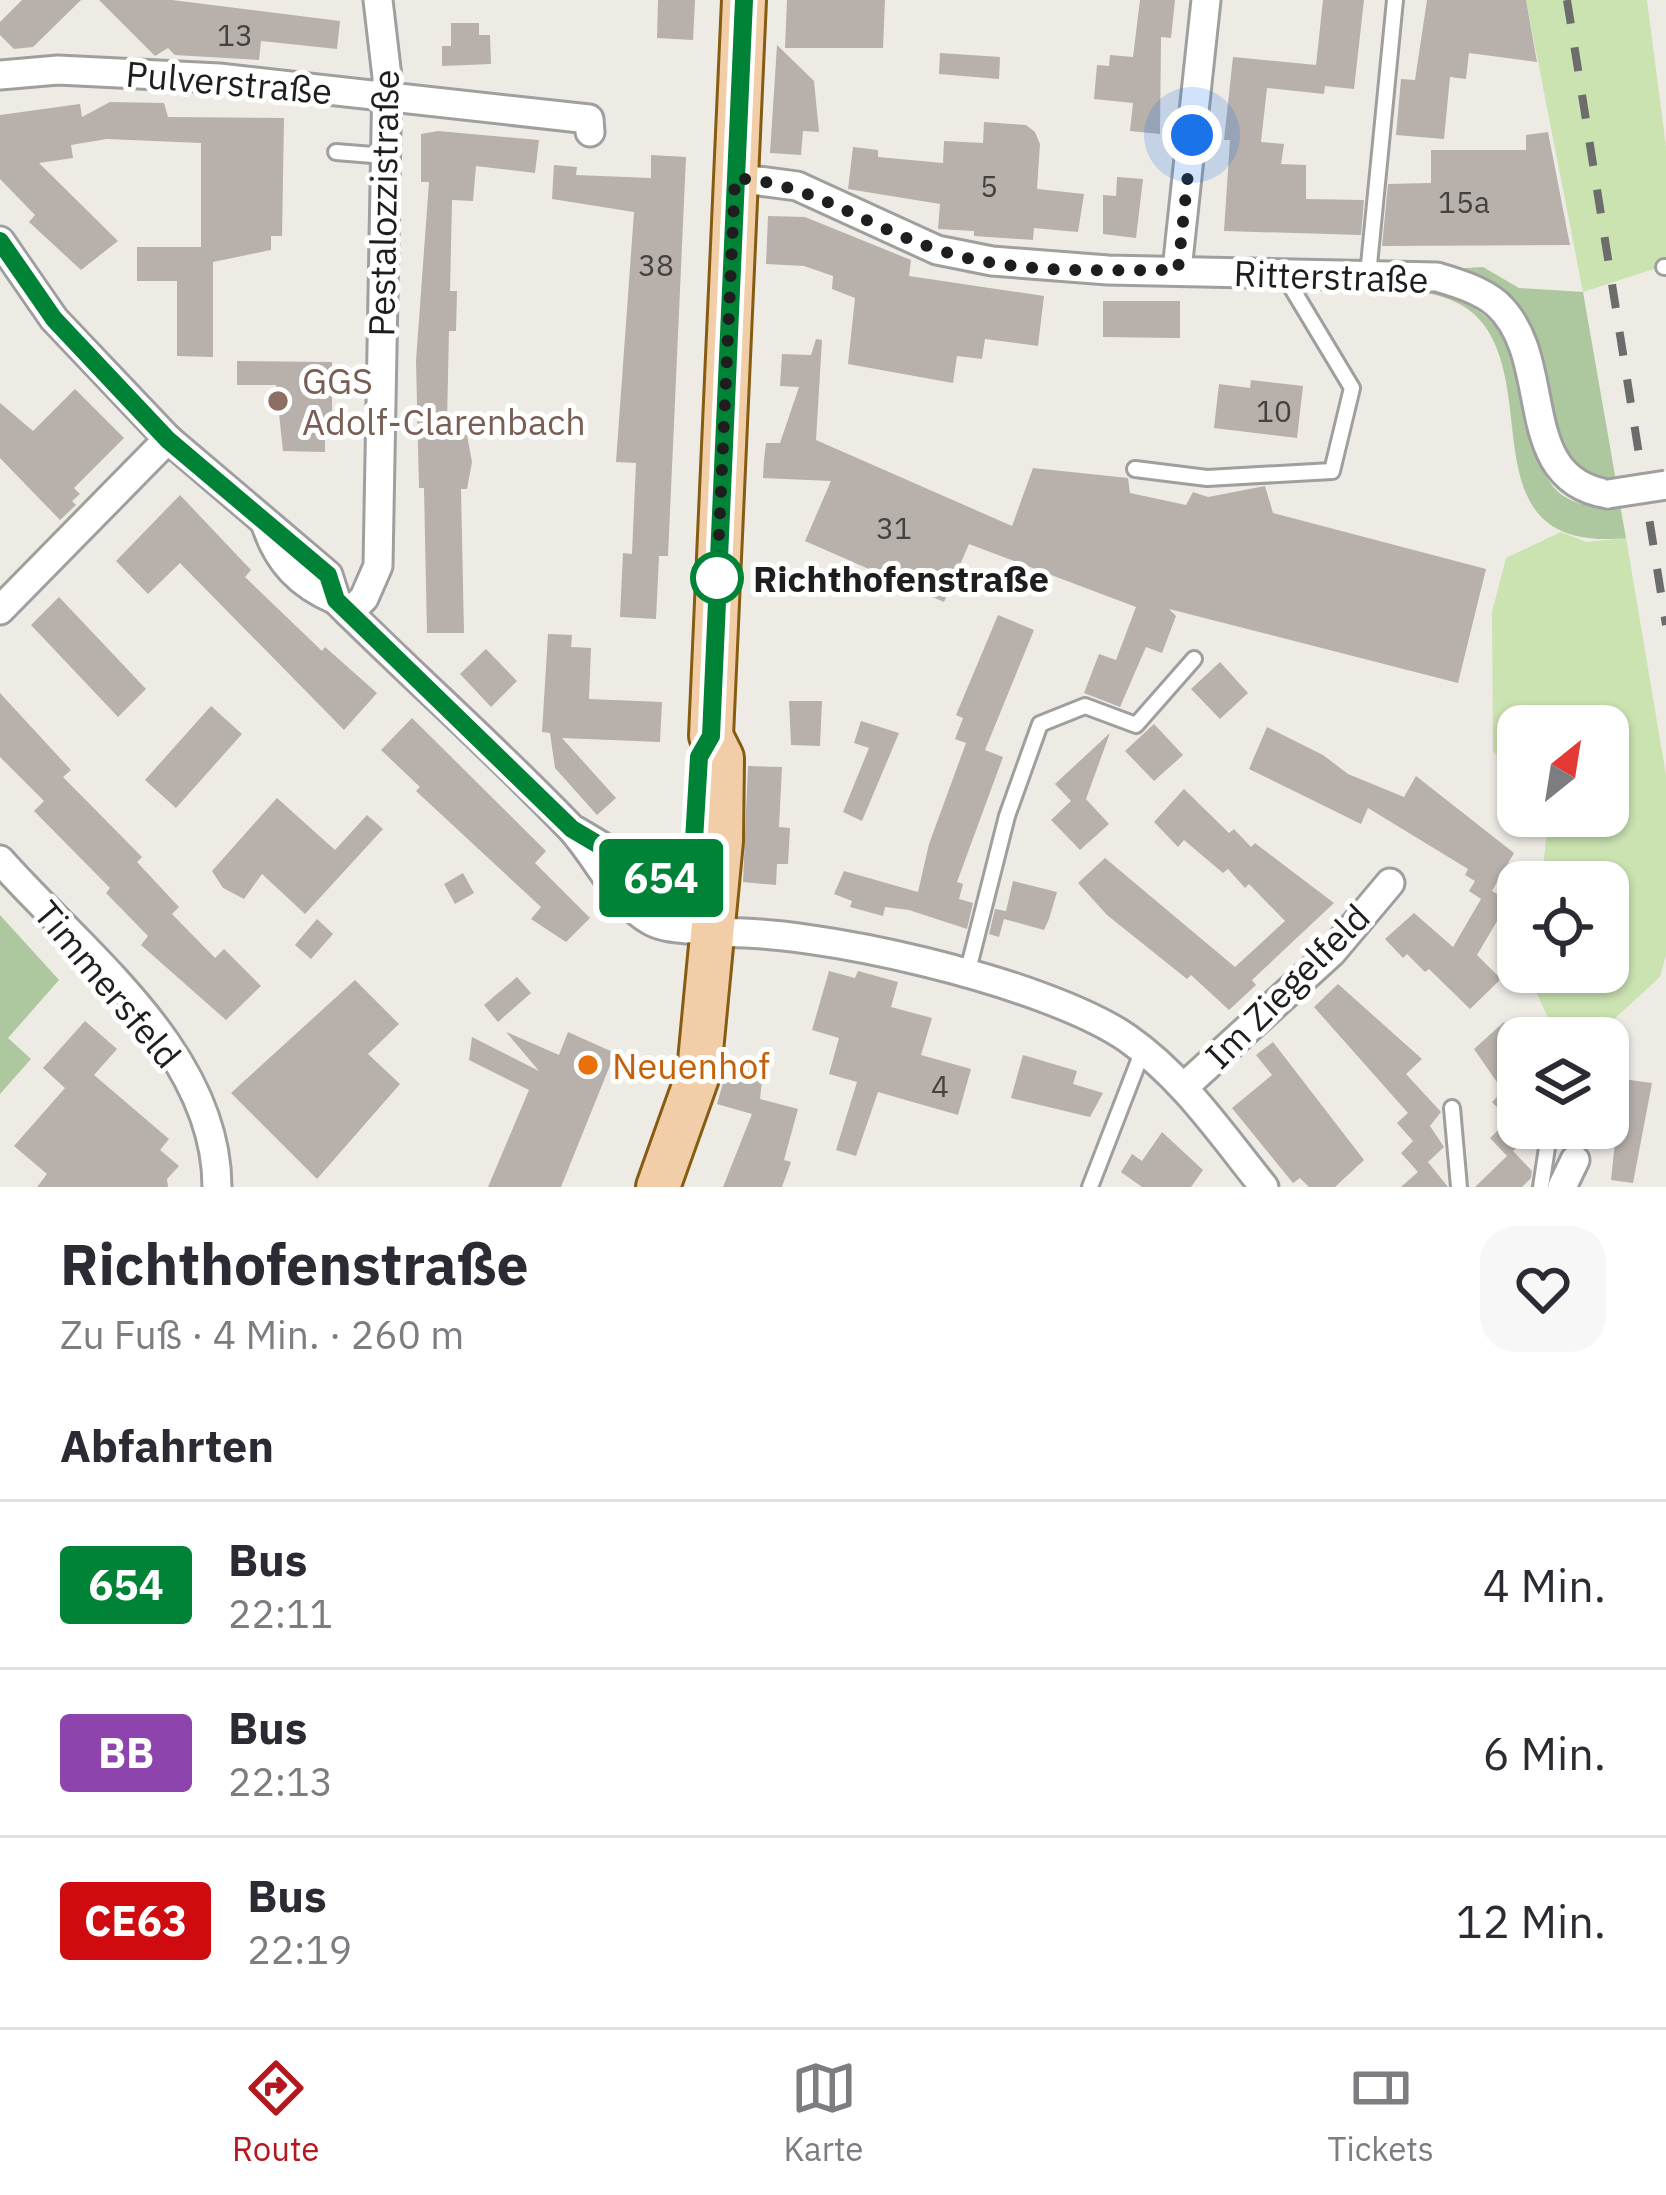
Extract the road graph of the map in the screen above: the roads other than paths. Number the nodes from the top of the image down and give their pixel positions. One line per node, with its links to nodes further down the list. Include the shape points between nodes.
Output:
1 (378, 0): 6 (street, Pestalozzistraße)
2 (744, 0): 10 (main road)
3 (1206, 0): 12 (street)
4 (1395, 0): 14 (lane)
5 (0, 75): 6 (street, Pulverstraße, via 161,74)
6 (386, 95): 7 (street, Pulverstraße, via 589,119); 9 (street, Pestalozzistraße)
7 (590, 132)
8 (336, 152): 9 (lane)
9 (385, 156): 18 (street, Pestalozzistraße, via 378,566 364,598)
10 (735, 178): 12 (street, Ritterstraße, via 797,186 937,250 1045,267); 24 (main road, via 711,736 699,757)
11 (0, 242): 15 (street, via 54,319)
12 (1178, 270): 13 (street, Ritterstraße)
13 (1284, 274): 14 (street, Ritterstraße); 16 (lane, via 1352,388 1332,471 1207,478)
14 (1368, 275): 17 (street, Ritterstraße, bridge, via 1437,277 1493,301 1526,350 1550,460 1564,478 1608,494)
15 (168, 440): 18 (street, via 266,525 276,555 312,590); 19 (street)
16 (1136, 469)
17 (1666, 484)
18 (342, 606): 21 (street)
19 (0, 610)
20 (1194, 659): 25 (lane, via 1136,725 1085,706 1040,724 1007,816)
21 (572, 829): 24 (street); 24 (street, via 642,913)
22 (0, 860): 31 (street, Timmersfeld, via 182,1067 204,1117)
23 (1390, 883): 27 (street, Im Ziegelfeld, via 1332,952)
24 (701, 913): 25 (street); 32 (main road, via 671,1070); 33 (main road, via 699,1072)
25 (967, 976): 26 (street, via 1102,1022)
26 (1143, 1050): 27 (street); 34 (lane)
27 (1184, 1088): 35 (street)
28 (1452, 1108): 36 (lane)
29 (1547, 1149): 37 (lane)
30 (1575, 1160): 38 (street)
31 (217, 1187)
32 (633, 1187)
33 (658, 1187)
34 (1090, 1187)
35 (1264, 1187)
36 (1459, 1187)
37 (1541, 1187)
38 (1562, 1187)

